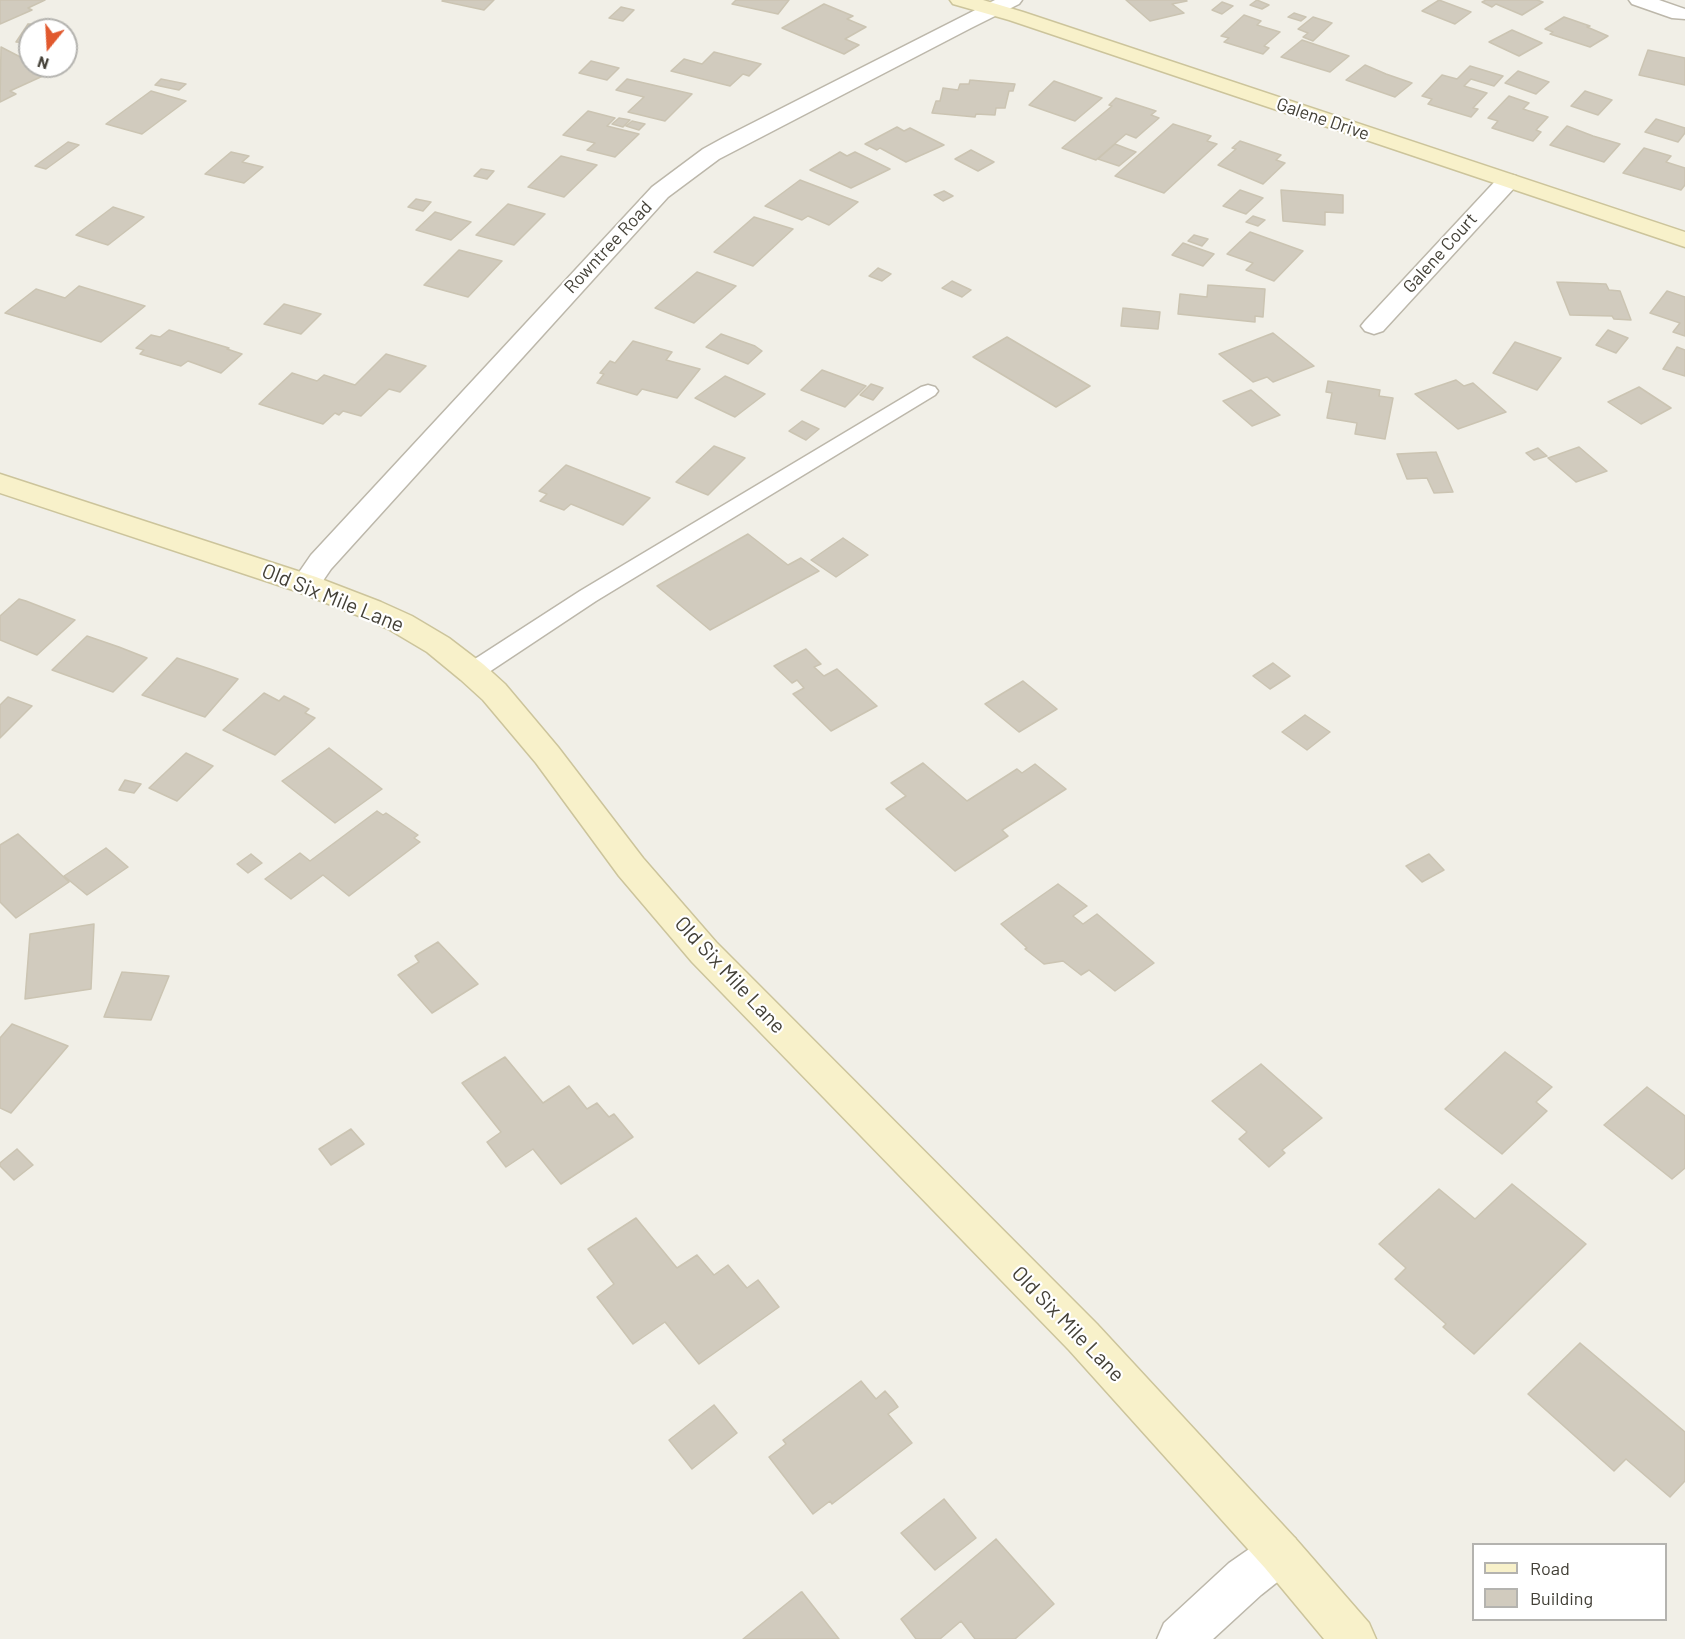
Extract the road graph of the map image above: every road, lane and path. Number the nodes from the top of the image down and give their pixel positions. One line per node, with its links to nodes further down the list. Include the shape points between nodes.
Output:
1 (960, 0): 3 (street, Galene Drive)
2 (1639, 0): 4 (street)
3 (1001, 5): 5 (street, Galene Drive); 10 (street, Rowntree Road, via 731,143 660,192 329,553)
4 (1679, 14)
5 (1508, 181): 6 (street, Galene Drive); 7 (street, Galene Court)
6 (1685, 240)
7 (1374, 326)
8 (928, 392): 11 (lane, via 588,596)
9 (0, 483): 10 (street, Old Six Mile Lane)
10 (306, 584): 11 (street, Old Six Mile Lane, via 401,623)
11 (472, 672): 12 (street, Old Six Mile Lane, via 502,700 631,867 704,952 1083,1338)
12 (1280, 1554): 13 (street, via 1245,1579); 14 (street, Old Six Mile Lane)
13 (1180, 1639)
14 (1353, 1639)

